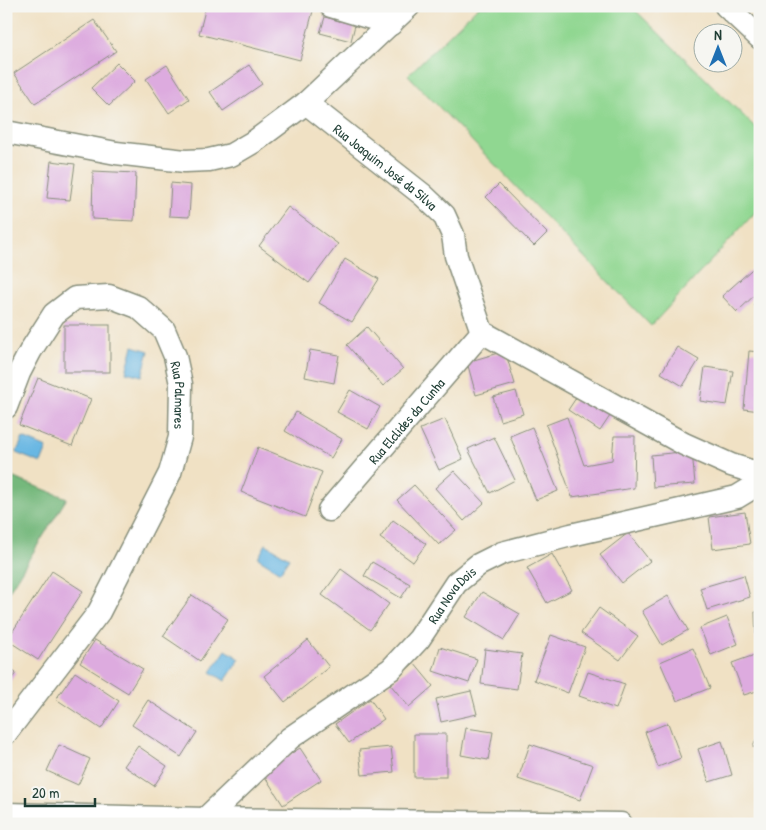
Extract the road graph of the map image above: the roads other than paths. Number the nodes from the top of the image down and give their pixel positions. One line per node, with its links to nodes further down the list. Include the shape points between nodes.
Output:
1 (331, 6): 4 (street)
2 (409, 6): 4 (street)
3 (726, 6): 5 (street)
4 (391, 24): 6 (street)
5 (760, 38)
6 (306, 103): 7 (street, via 244,148 209,160 185,161 116,153); 8 (street, Rua Joaquim José da Silva, via 444,215)
7 (6, 132)
8 (482, 332): 10 (street, via 684,444); 12 (street, Rua Elclides da Cunha)
9 (6, 407): 13 (street, Rua Palmares, via 31,350 54,314 75,298 109,296 138,307 164,330 175,356 181,384 180,437 170,473 100,612)
10 (760, 474)
11 (760, 483): 15 (street, Rua Nova Dois, via 737,498 571,535 502,553 478,565 456,583 419,639 391,669 290,738)
12 (329, 510)
13 (6, 733)
14 (6, 814): 15 (street)
15 (205, 819): 16 (street)
16 (621, 824)

